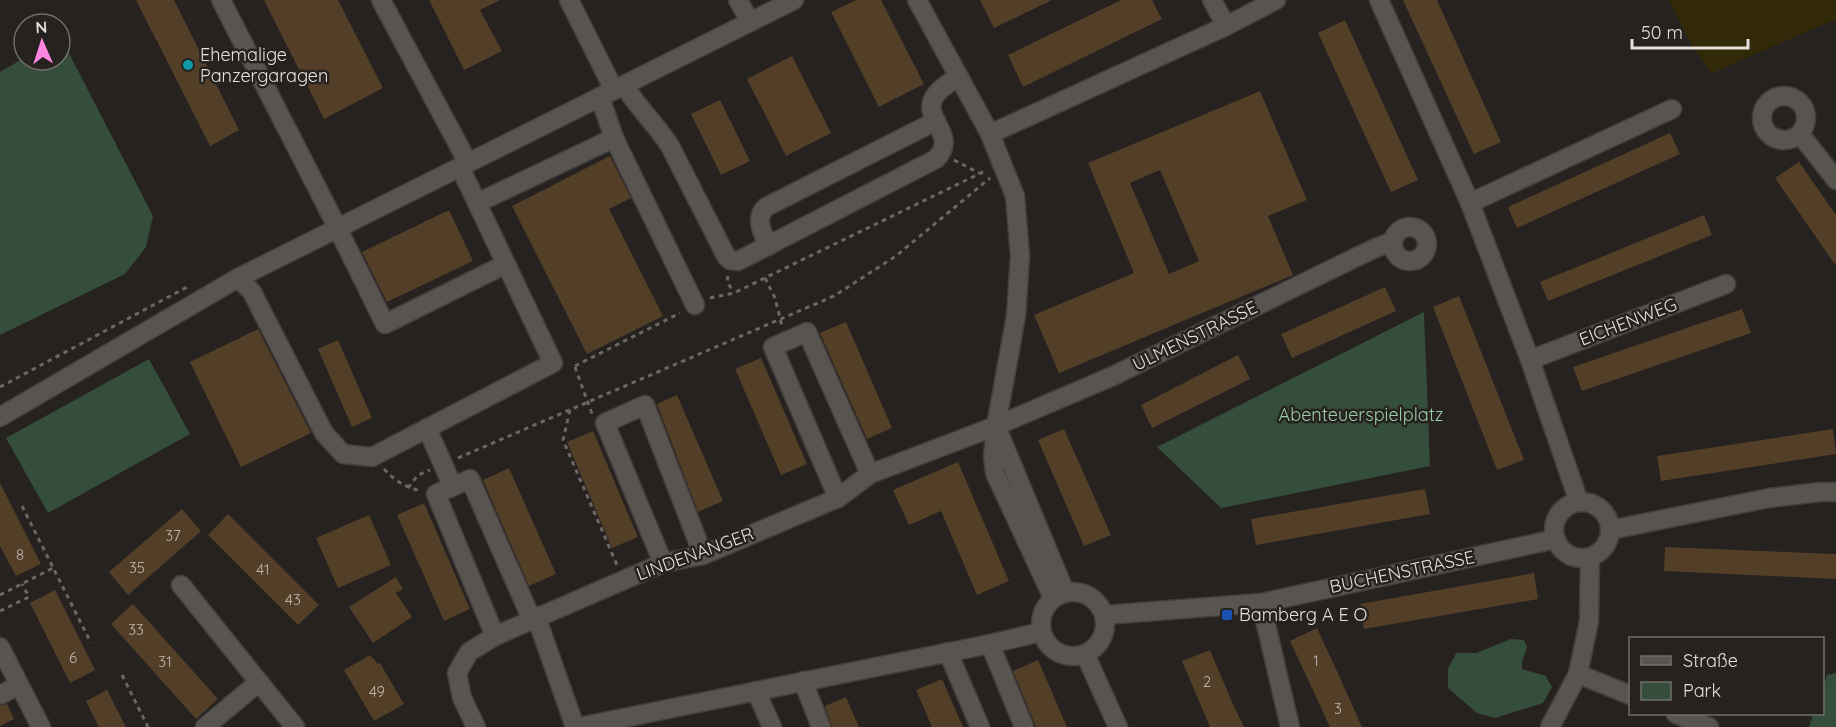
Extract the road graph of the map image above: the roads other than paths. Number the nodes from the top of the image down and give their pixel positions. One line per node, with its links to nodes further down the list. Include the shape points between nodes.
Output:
1 (220, 0): 23 (street)
2 (381, 0): 19 (street)
3 (569, 0): 13 (street)
4 (738, 0): 10 (street)
5 (794, 0): 10 (street)
6 (918, 0): 12 (street)
7 (1212, 0): 11 (street)
8 (1276, 0): 11 (street)
9 (1379, 0): 22 (street)
10 (750, 22): 13 (street)
11 (1226, 26): 16 (street)
12 (959, 77): 15 (street, via 942,86 933,98); 16 (street)
13 (612, 91): 18 (street); 19 (street); 25 (street, via 635,103 660,130 730,260 738,261)
14 (1672, 109): 22 (street)
15 (936, 121): 25 (street, via 945,140 936,159); 25 (street, via 766,207 759,220)
16 (990, 134): 32 (street, via 1015,196 1020,256 1016,316)
17 (1800, 134): 20 (street)
18 (614, 138): 21 (street); 29 (street)
19 (464, 165): 21 (street); 23 (street)
20 (1836, 180)
21 (477, 203): 26 (street)
22 (1470, 203): 30 (street)
23 (338, 228): 26 (street, via 385,324); 27 (street)
24 (1393, 241): 32 (street, ULMENSTRASSE, via 1113,376)
25 (768, 246)
26 (506, 264): 33 (street, via 554,363)
27 (238, 278): 31 (street); 33 (street, via 252,292 324,433 343,454 372,457)
28 (1726, 284): 30 (street, EICHENWEG)
29 (695, 305)
30 (1530, 360): 38 (street)
31 (0, 417)
32 (996, 426): 34 (street, LINDENANGER); 45 (street)
33 (427, 428): 35 (street)
34 (870, 474): 37 (street, LINDENANGER); 37 (street, via 807,332 773,347)
35 (453, 487): 48 (street, via 470,479 528,611); 50 (street, via 436,494)
36 (1836, 492): 39 (street, via 1769,498)
37 (838, 498): 41 (street, LINDENANGER)
38 (1579, 502): 39 (street, via 1603,511); 40 (street, via 1569,505 1556,519)
39 (1610, 530): 42 (street, via 1606,546)
40 (1556, 539): 42 (street, via 1569,555); 46 (street, BUCHENSTRASSE)
41 (703, 555): 43 (street, LINDENANGER); 43 (street, via 645,405 605,423)
42 (1590, 557): 55 (street, via 1589,621)
43 (663, 563): 48 (street, LINDENANGER)
44 (181, 585): 57 (street)
45 (1059, 595): 47 (street, via 1077,591 1089,596); 49 (street, via 1042,613)
46 (1261, 603): 47 (street, BUCHENSTRASSE); 74 (street)
47 (1104, 615): 54 (street, via 1106,627 1102,638)
48 (537, 619): 50 (street, LINDENANGER); 68 (street)
49 (1041, 632): 51 (street); 54 (street, via 1053,650 1064,655)
50 (495, 636): 67 (street, LINDENANGER, via 469,652 457,674 462,698)
51 (990, 645): 53 (street); 72 (street)
52 (0, 647): 58 (street)
53 (948, 652): 56 (street); 71 (street)
54 (1085, 654): 73 (street)
55 (1578, 674): 61 (street); 75 (street)
56 (803, 681): 59 (street); 70 (street)
57 (259, 682): 65 (street); 66 (street)
58 (20, 685): 60 (street); 64 (street)
59 (756, 691): 63 (street); 69 (street)
60 (0, 695)
61 (1629, 695)
62 (1679, 715): 76 (street)
63 (614, 724): 68 (street)
64 (41, 727)
65 (205, 727)
66 (295, 727)
67 (476, 727)
68 (577, 727)
69 (772, 727)
70 (821, 727)
71 (980, 727)
72 (1024, 727)
73 (1118, 727)
74 (1290, 727)
75 (1550, 727)
76 (1709, 727)

